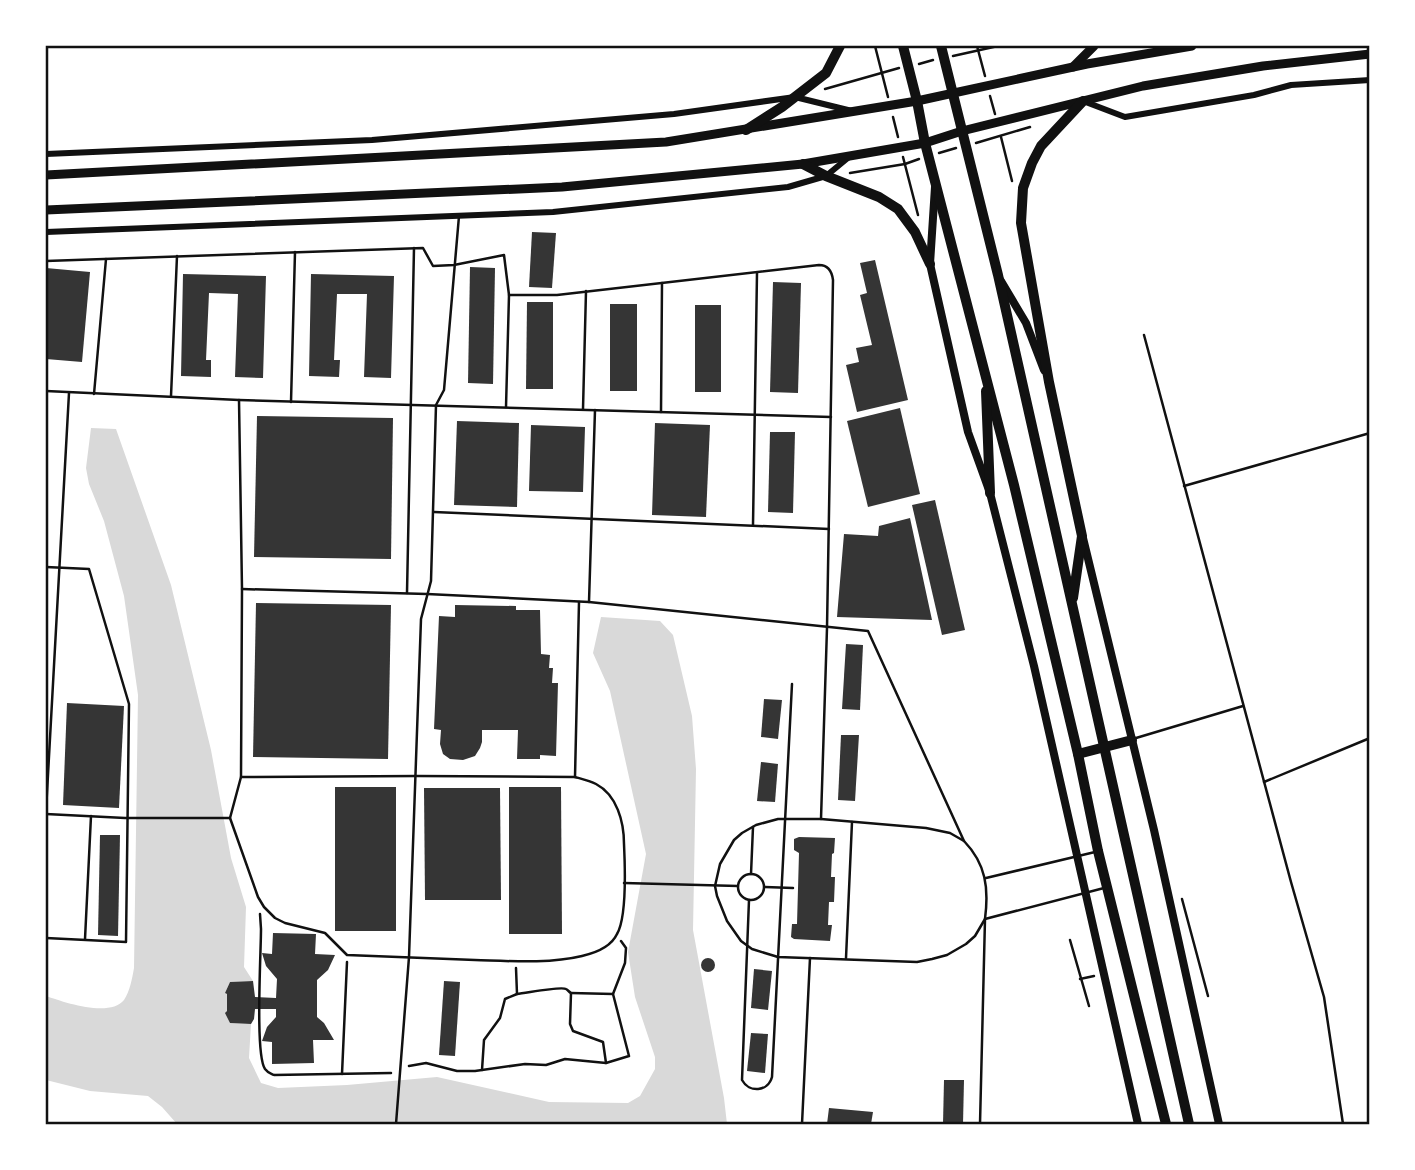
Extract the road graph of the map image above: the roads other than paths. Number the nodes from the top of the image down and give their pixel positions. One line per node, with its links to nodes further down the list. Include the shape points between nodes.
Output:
1 (840, 46): 10 (main road, via 826,73)
2 (903, 46): 12 (main road)
3 (1094, 46): 7 (main road)
4 (1192, 46): 7 (main road)
5 (942, 50): 9 (main road)
6 (1370, 54): 11 (main road, via 1249,68)
7 (1072, 68): 9 (main road)
8 (1370, 80): 11 (street, via 1291,85 1125,117)
9 (953, 94): 12 (main road); 15 (main road)
10 (794, 97): 13 (street); 14 (main road); 17 (street, via 674,114 372,140)
11 (1083, 101): 15 (main road); 40 (main road, via 1041,146 1023,188 1021,223)
12 (917, 102): 13 (main road); 16 (main road)
13 (856, 112): 14 (main road)
14 (746, 130): 20 (main road, via 666,142)
15 (962, 131): 16 (main road); 34 (main road)
16 (925, 143): 18 (main road); 22 (main road)
17 (46, 154)
18 (850, 156): 19 (main road); 21 (street)
19 (803, 164): 21 (main road); 23 (main road, via 562,187)
20 (46, 175)
21 (826, 177): 24 (street, via 788,187 651,202); 31 (main road, via 898,209)
22 (935, 180): 31 (street); 39 (main road)
23 (46, 210)
24 (459, 216): 25 (street); 32 (lane)
25 (46, 232)
26 (414, 248): 27 (lane); 32 (lane, via 423,248 433,266); 47 (lane)
27 (295, 252): 28 (lane); 46 (lane)
28 (177, 256): 29 (lane); 44 (lane)
29 (106, 259): 30 (lane); 43 (lane)
30 (46, 261)
31 (930, 264): 57 (street, via 968,432)
32 (454, 265): 37 (lane, via 504,255); 48 (lane, via 443,390)
33 (757, 273): 35 (lane); 53 (lane); 54 (lane, via 823,265 832,275)
34 (998, 275): 40 (street, via 1026,323); 70 (main road)
35 (662, 283): 36 (lane); 52 (lane)
36 (586, 291): 37 (lane); 50 (lane)
37 (509, 295): 49 (lane)
38 (1144, 335): 56 (lane)
39 (985, 373): 57 (main road); 79 (main road)
40 (1049, 382): 62 (main road)
41 (46, 391): 42 (lane)
42 (69, 393): 43 (lane); 64 (lane)
43 (94, 394): 44 (lane)
44 (171, 397): 45 (lane)
45 (239, 400): 46 (lane); 65 (lane)
46 (291, 401): 47 (lane)
47 (411, 404): 48 (lane); 66 (lane)
48 (436, 405): 49 (lane); 58 (lane)
49 (506, 407): 50 (lane)
50 (583, 409): 51 (lane)
51 (595, 409): 52 (lane); 59 (lane)
52 (661, 412): 53 (lane)
53 (755, 414): 54 (lane); 60 (lane)
54 (831, 417): 61 (lane)
55 (1370, 433): 56 (lane)
56 (1184, 486): 73 (lane)
57 (989, 493): 93 (street)
58 (433, 512): 59 (lane); 67 (lane)
59 (592, 519): 60 (lane); 69 (lane)
60 (753, 525): 61 (lane)
61 (829, 529): 71 (lane)
62 (1082, 536): 70 (main road); 77 (street)
63 (46, 568): 64 (lane)
64 (59, 568): 75 (lane); 107 (lane, via 89,569 129,704 126,942)
65 (242, 589): 66 (lane); 81 (lane)
66 (407, 593): 67 (lane)
67 (428, 594): 68 (lane); 80 (lane, via 421,619)
68 (579, 602): 69 (lane); 82 (lane)
69 (589, 602): 71 (lane)
70 (1072, 605): 78 (main road)
71 (827, 628): 88 (lane); 91 (lane, via 868,631)
72 (792, 684): 87 (lane)
73 (1243, 706): 77 (lane); 83 (lane)
74 (46, 717): 75 (lane)
75 (51, 717): 84 (lane)
76 (1370, 738): 83 (lane)
77 (1132, 740): 78 (main road); 119 (street)
78 (1104, 747): 79 (main road); 118 (main road)
79 (1078, 754): 92 (main road)
80 (417, 776): 81 (lane); 82 (lane); 109 (lane)
81 (241, 777): 86 (lane)
82 (575, 777): 96 (lane, via 606,792 618,810)
83 (1264, 782): 120 (lane, via 1324,997)
84 (46, 813): 85 (lane)
85 (90, 816): 86 (lane); 107 (lane)
86 (230, 818): 109 (lane, via 258,897 275,918 325,933 347,955)
87 (784, 819): 88 (lane); 90 (lane); 101 (lane)
88 (821, 819): 89 (lane)
89 (852, 822): 91 (lane, via 940,830); 112 (lane)
90 (753, 827): 94 (lane); 97 (lane, via 726,851)
91 (964, 841): 95 (lane, via 979,859)
92 (1098, 852): 93 (lane); 100 (main road)
93 (1077, 856): 95 (lane); 103 (street)
94 (751, 874): 98 (lane, via 741,878); 99 (lane, via 760,878)
95 (985, 879): 105 (lane)
96 (624, 883): 97 (lane); 109 (lane, via 617,935 607,946 583,956 516,962)
97 (715, 886): 98 (lane); 108 (lane, via 727,921)
98 (738, 886): 104 (lane)
99 (764, 887): 101 (lane); 104 (lane, via 759,897)
100 (1107, 887): 103 (lane); 117 (main road)
101 (781, 888): 102 (lane); 110 (lane)
102 (793, 888)
103 (1086, 894): 105 (lane); 116 (street)
104 (749, 900): 108 (lane)
105 (985, 919): 112 (lane, via 967,944 947,955 916,962); 115 (lane)
106 (46, 937): 107 (lane)
107 (85, 940)
108 (748, 946): 110 (lane); 110 (lane, via 742,1080 755,1090 772,1080)
109 (409, 957): 113 (lane)
110 (778, 957): 111 (lane)
111 (810, 958): 112 (lane); 114 (lane)
112 (846, 959)
113 (396, 1125)
114 (802, 1125)
115 (980, 1125)
116 (1138, 1125)
117 (1166, 1125)
118 (1189, 1125)
119 (1219, 1125)
120 (1343, 1125)

